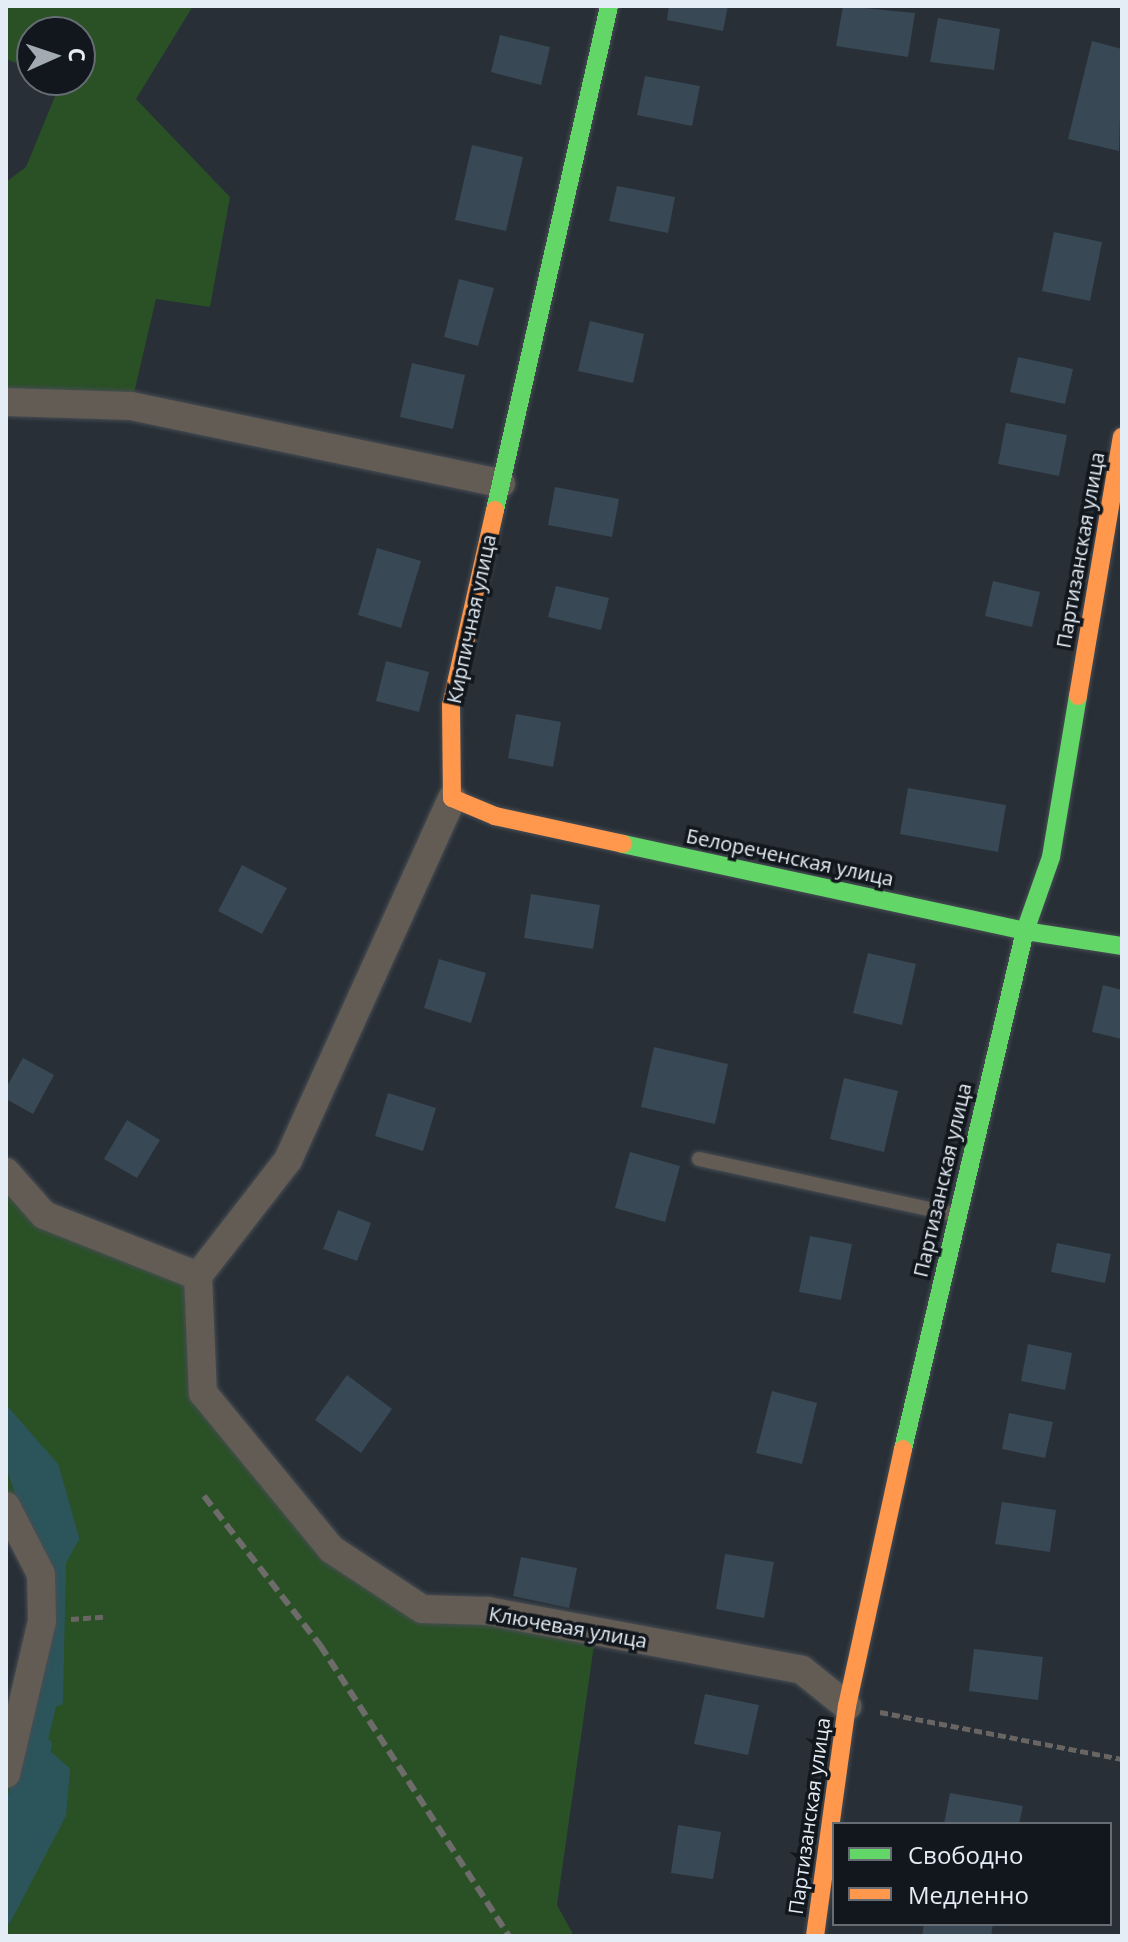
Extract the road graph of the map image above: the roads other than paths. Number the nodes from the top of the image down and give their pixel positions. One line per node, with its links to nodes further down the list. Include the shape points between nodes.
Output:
1 (609, 6): 4 (street, Кирпичная улица)
2 (6, 402): 4 (street, via 131,406)
3 (1122, 437): 6 (street, Партизанская улица, via 1051,857)
4 (501, 483): 5 (street, Кирпичная улица, via 451,705)
5 (452, 798): 6 (street, Белореченская улица, via 495,816); 11 (street, Кирпичная улица, via 288,1160)
6 (1025, 931): 7 (street, Белореченская улица); 10 (street, Партизанская улица)
7 (1122, 946)
8 (699, 1159): 10 (lane)
9 (6, 1172): 11 (street, via 44,1215)
10 (955, 1215): 13 (street, Партизанская улица)
11 (198, 1276): 13 (street, Ключевая улица, via 203,1393 331,1549 422,1609 488,1611 802,1670)
12 (6, 1506): 14 (street, via 41,1574 42,1621)
13 (847, 1706): 15 (street, Партизанская улица)
14 (6, 1774)
15 (815, 1936)

